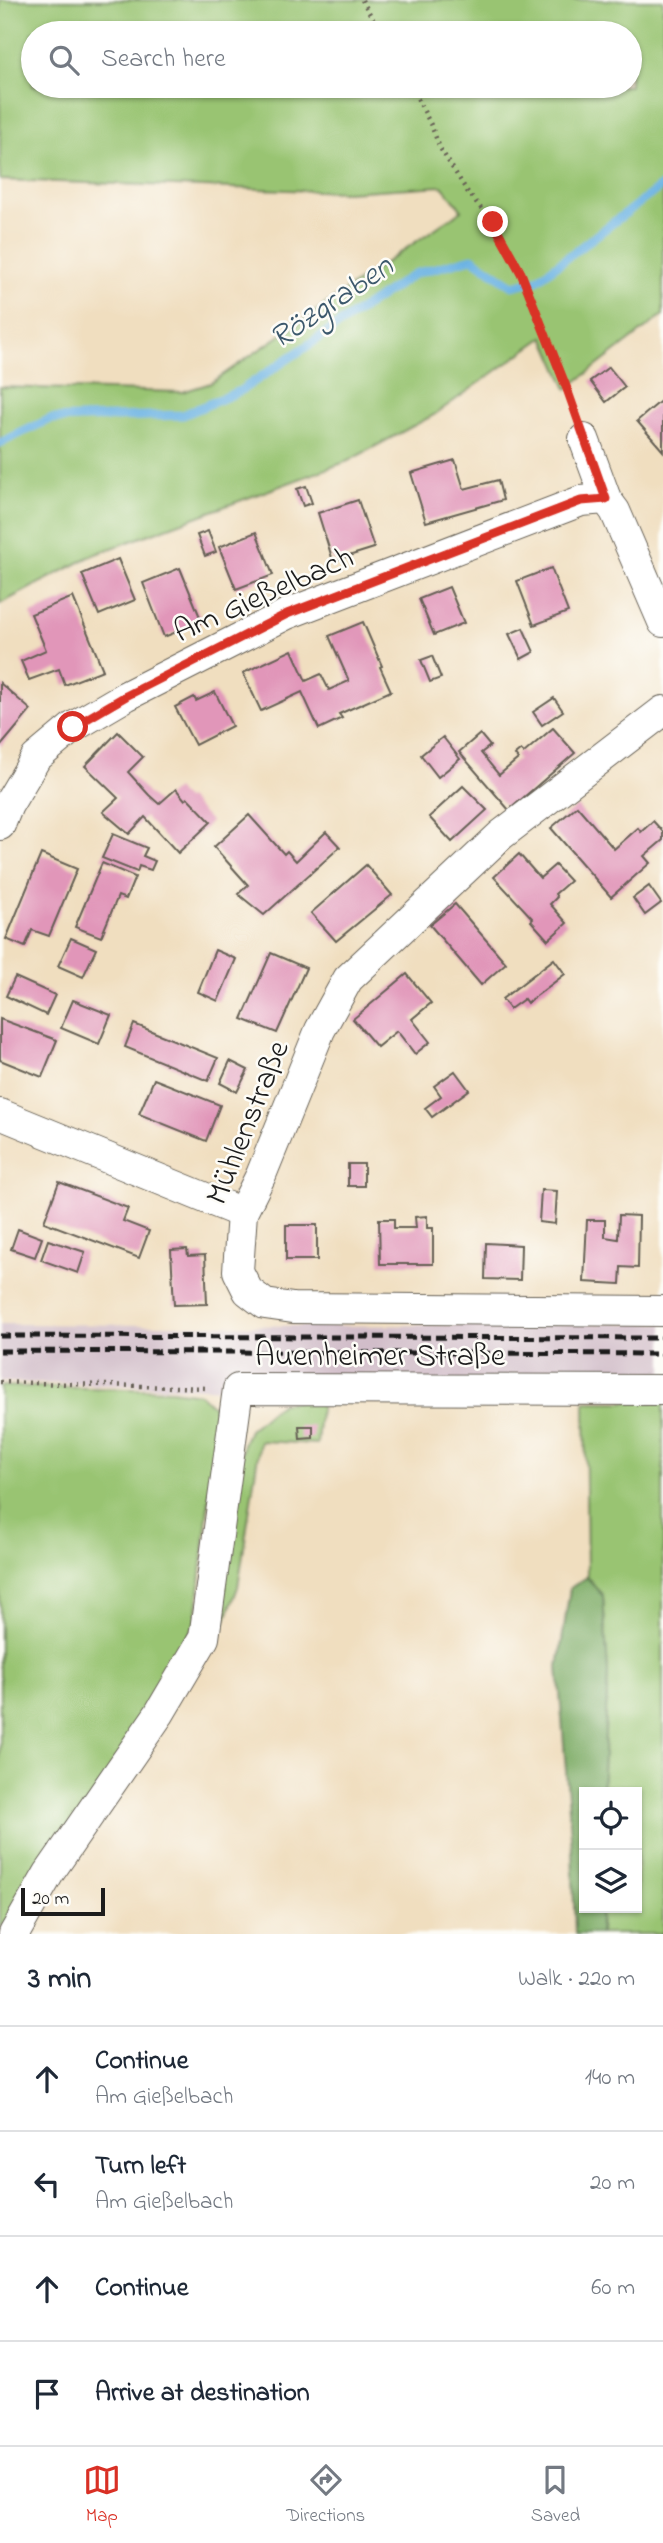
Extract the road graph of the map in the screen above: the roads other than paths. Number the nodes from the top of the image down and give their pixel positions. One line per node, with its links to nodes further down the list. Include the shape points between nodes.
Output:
1 (584, 439): 2 (street)
2 (606, 499): 3 (street, via 615,510); 5 (street, Am Gießelbach, via 581,501 287,614 126,696 73,727 36,758)
3 (663, 622)
4 (663, 711): 7 (street, Mühlenstraße, via 501,835 348,979 320,1030)
5 (0, 825)
6 (0, 1114): 7 (street)
7 (242, 1213): 8 (street, Mühlenstraße, via 238,1271 248,1292 265,1304 293,1308)
8 (663, 1311)
9 (663, 1390): 10 (street, Auenheimer Straße, via 238,1389 204,1638)
10 (14, 1934)

